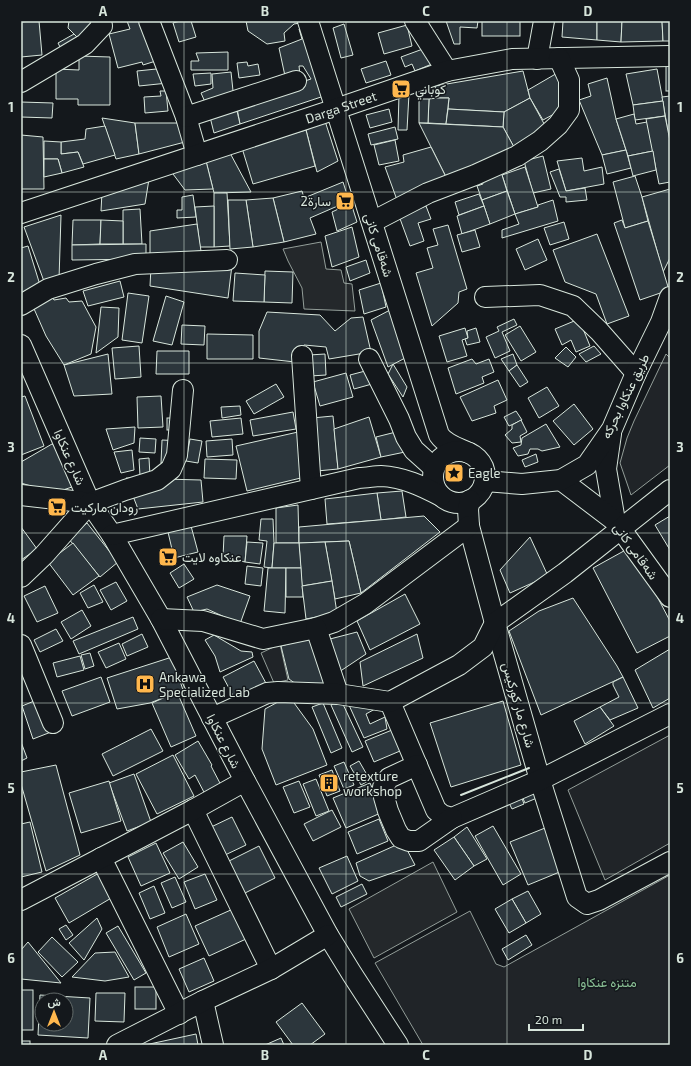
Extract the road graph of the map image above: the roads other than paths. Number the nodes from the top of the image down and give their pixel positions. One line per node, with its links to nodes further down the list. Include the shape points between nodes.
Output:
1 (101, 21): 11 (street, via 102,26 85,44)
2 (149, 21): 13 (street)
3 (308, 21): 12 (street, شەقامی کانی)
4 (415, 21): 9 (street)
5 (544, 21): 8 (street)
6 (670, 56): 7 (street, Darga Street)
7 (559, 58): 8 (street, Darga Street); 16 (street, via 569,80 569,110 558,125 540,141 517,156 428,193)
8 (536, 59): 9 (street, Darga Street, via 512,59)
9 (447, 71): 12 (street, Darga Street)
10 (296, 81): 13 (street)
11 (21, 82)
12 (336, 109): 14 (street, Darga Street); 16 (street, شەقامی کانی)
13 (186, 117): 14 (street)
14 (197, 155): 15 (street, Darga Street)
15 (21, 213)
16 (372, 222): 27 (street, شەقامی کانی, via 439,434 448,443)
17 (227, 260): 20 (street, via 134,264 48,289)
18 (485, 297): 24 (street, via 540,295 573,306 599,331)
19 (670, 297): 24 (street, طريق عنكاوا بحركه)
20 (21, 305)
21 (21, 345): 36 (street, شارع عنكاوا)
22 (302, 356): 31 (street)
23 (369, 359): 28 (street, via 400,419 406,437 414,450)
24 (636, 374): 26 (street, طريق عنكاوا بحركه)
25 (183, 390): 36 (street, via 177,455 171,469 157,480)
26 (612, 429): 29 (street, طريق عنكاوا بحركه, via 587,465); 37 (street, via 606,469)
27 (469, 453): 28 (street, via 446,453); 30 (street, via 482,464)
28 (434, 468): 34 (street, via 433,483)
29 (561, 480): 30 (street, via 522,484); 37 (street, شەقامی کانی)
30 (485, 481): 35 (street, via 477,495)
31 (311, 489): 34 (street, via 380,476 399,478); 39 (street)
32 (670, 490): 37 (street)
33 (21, 494): 36 (street)
34 (441, 496): 35 (street, via 455,502)
35 (470, 500): 38 (street, شارع مار كوركيس)
36 (90, 503): 39 (street, شارع عنكاوا); 40 (street)
37 (618, 525): 41 (street, شەقامی کانی); 43 (street, via 565,573)
38 (469, 526): 43 (street, شارع مار كوركيس); 44 (street, via 365,604 334,622)
39 (112, 536): 42 (street, شارع عنكاوا)
40 (21, 577)
41 (670, 597)
42 (161, 620): 44 (street, via 203,621 263,639); 49 (street, شارع عنكاوا)
43 (495, 623): 47 (street, via 483,647 459,665); 52 (street, شارع مار كوركيس)
44 (316, 628): 46 (street)
45 (21, 645): 50 (street)
46 (338, 694): 47 (street); 49 (street, via 266,693)
47 (390, 702): 51 (street)
48 (670, 714): 52 (street)
49 (212, 718): 53 (street, شارع عنكاوا)
50 (54, 722)
51 (417, 765): 55 (street, via 436,810); 55 (street, via 389,778 383,787 388,811 401,838 420,841)
52 (540, 780): 55 (street); 57 (street, شارع مار كوركيس, via 577,897 587,904)
53 (245, 781): 54 (street); 59 (street, شارع عنكاوا)
54 (193, 810): 56 (street); 60 (street)
55 (452, 818)
56 (101, 858): 58 (street); 62 (street)
57 (670, 862)
58 (21, 900)
59 (328, 935): 60 (street); 65 (street, شارع عنكاوا)
60 (271, 968): 61 (street)
61 (203, 1001): 62 (street); 64 (street)
62 (179, 1014): 63 (street)
63 (117, 1045)
64 (213, 1045)
65 (398, 1045)

